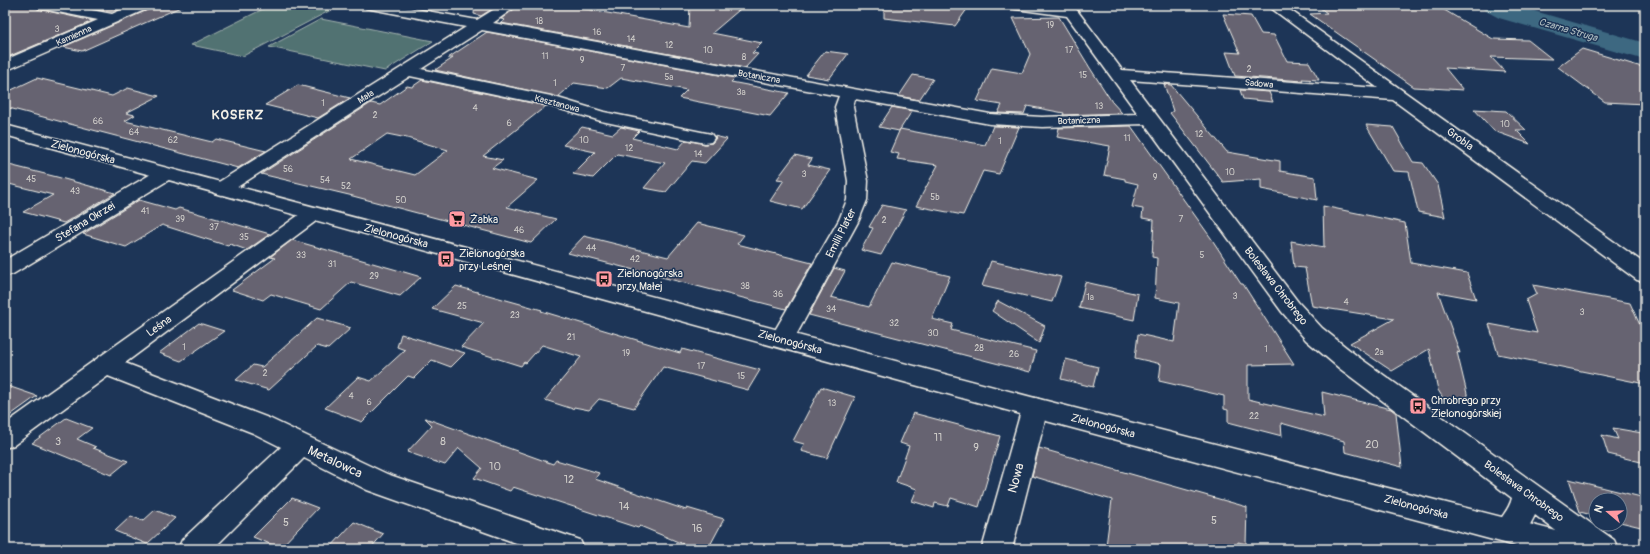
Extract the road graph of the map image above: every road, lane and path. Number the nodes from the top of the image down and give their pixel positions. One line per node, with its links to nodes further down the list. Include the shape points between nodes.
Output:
1 (43, 5): 8 (street)
2 (144, 5): 8 (street, Kamienna)
3 (371, 5): 9 (street, Botaniczna)
4 (511, 5): 9 (street, Mała)
5 (1016, 5): 7 (street)
6 (1274, 5): 14 (street, Grobla)
7 (1069, 8): 12 (street, Bolesława Chrobrego)
8 (113, 18): 10 (street, Kamienna)
9 (479, 25): 11 (street, Mała); 13 (street, Botaniczna)
10 (5, 66)
11 (408, 71): 17 (street, Kasztanowa, via 551,101 601,116); 19 (street, Mała)
12 (1117, 74): 14 (street, Sadowa); 15 (street, Bolesława Chrobrego)
13 (848, 93): 15 (street, Botaniczna, via 990,119 1042,122); 23 (street, Emilii Plater, via 844,107 858,181 857,200 850,220)
14 (1400, 96): 22 (street, Grobla)
15 (1150, 119): 28 (street, Bolesława Chrobrego, via 1290,307 1314,334 1348,362)
16 (5, 130): 18 (street, Zielonogórska)
17 (705, 138)
18 (165, 174): 19 (street, Zielonogórska); 21 (street, Stefana Okrzei)
19 (221, 189): 20 (street, Zielonogórska)
20 (313, 214): 23 (street, Zielonogórska); 24 (street, Leśna)
21 (5, 269)
22 (1645, 275)
23 (782, 339): 25 (street, Zielonogórska)
24 (105, 365): 26 (street, Leśna); 27 (street, Metalowca, via 262,426)
25 (1035, 408): 29 (street, Zielonogórska); 32 (street, Nowa)
26 (5, 438)
27 (300, 445): 30 (street); 31 (street, Metalowca, via 377,482)
28 (1527, 493): 29 (street, via 1520,519); 34 (street, Bolesława Chrobrego)
29 (1508, 531): 33 (street, Zielonogórska)
30 (193, 549)
31 (569, 549)
32 (997, 549)
33 (1576, 549)
34 (1604, 549)

